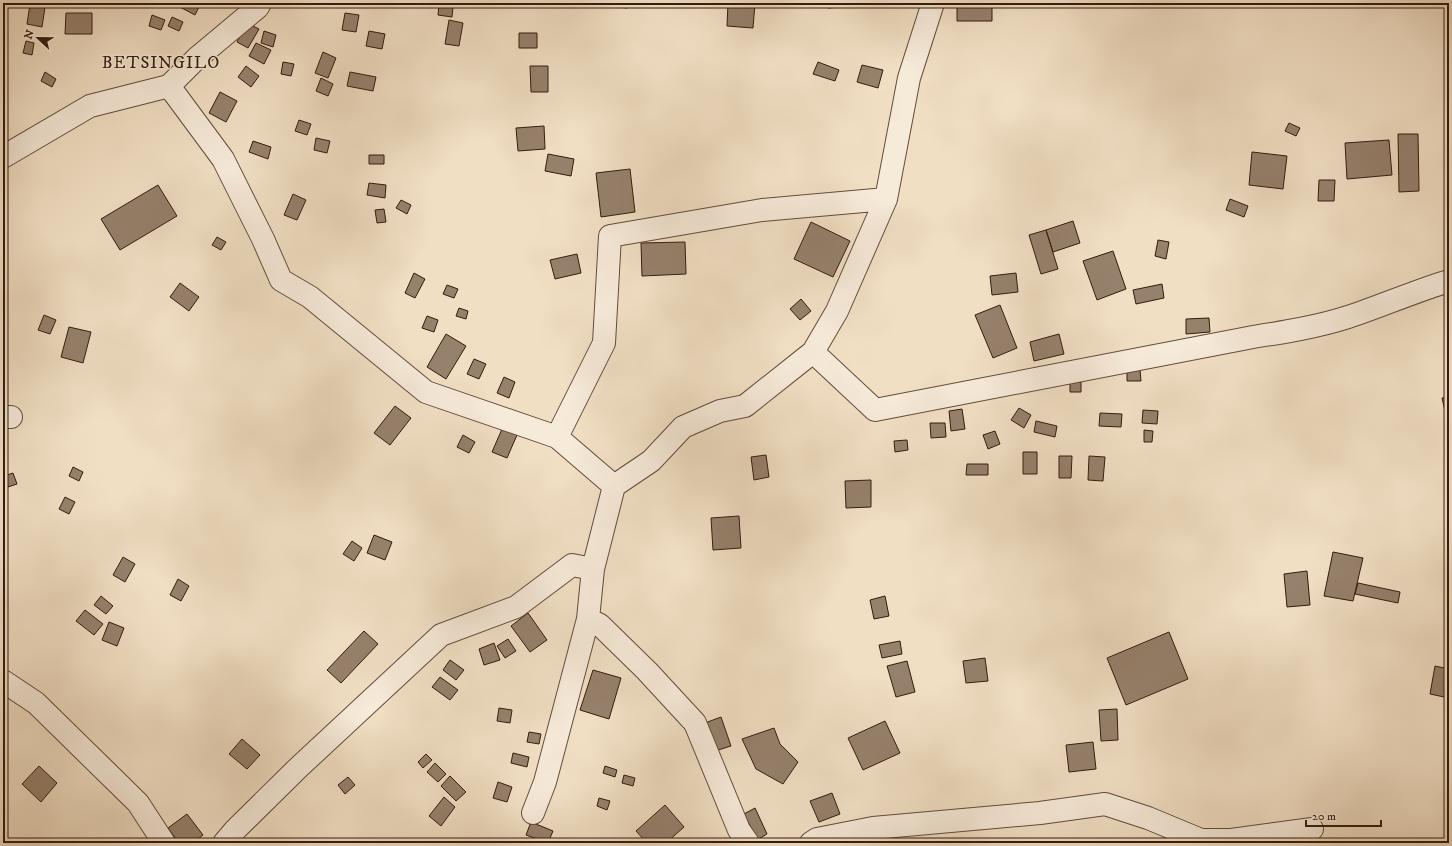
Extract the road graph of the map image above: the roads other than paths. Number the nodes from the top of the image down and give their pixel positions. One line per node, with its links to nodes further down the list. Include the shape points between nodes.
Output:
1 (260, 3): 3 (street, via 258,8 197,58)
2 (933, 3): 5 (street, via 909,78)
3 (169, 86): 4 (street, via 90,106); 8 (street, via 223,159 281,280 310,297 426,392)
4 (3, 157)
5 (886, 198): 7 (street, via 837,311); 8 (street, via 762,210 610,236 604,343)
6 (1449, 281): 7 (street, via 1348,317 1298,330 875,410)
7 (813, 352): 9 (street, via 746,406 720,411 683,427 651,461)
8 (557, 437): 9 (street)
9 (614, 486): 10 (street)
10 (593, 569): 11 (street); 16 (street, via 572,565 516,607 441,635 300,767)
11 (588, 618): 13 (street, via 545,782); 17 (street, via 600,625 646,670 695,723 739,830)
12 (3, 681): 15 (street, via 36,704 138,803)
13 (533, 813)
14 (1312, 829): 18 (street, via 1231,840 1201,840 1105,804 874,828 817,839)
15 (164, 843)
16 (224, 843)
17 (748, 843)
18 (811, 843)

